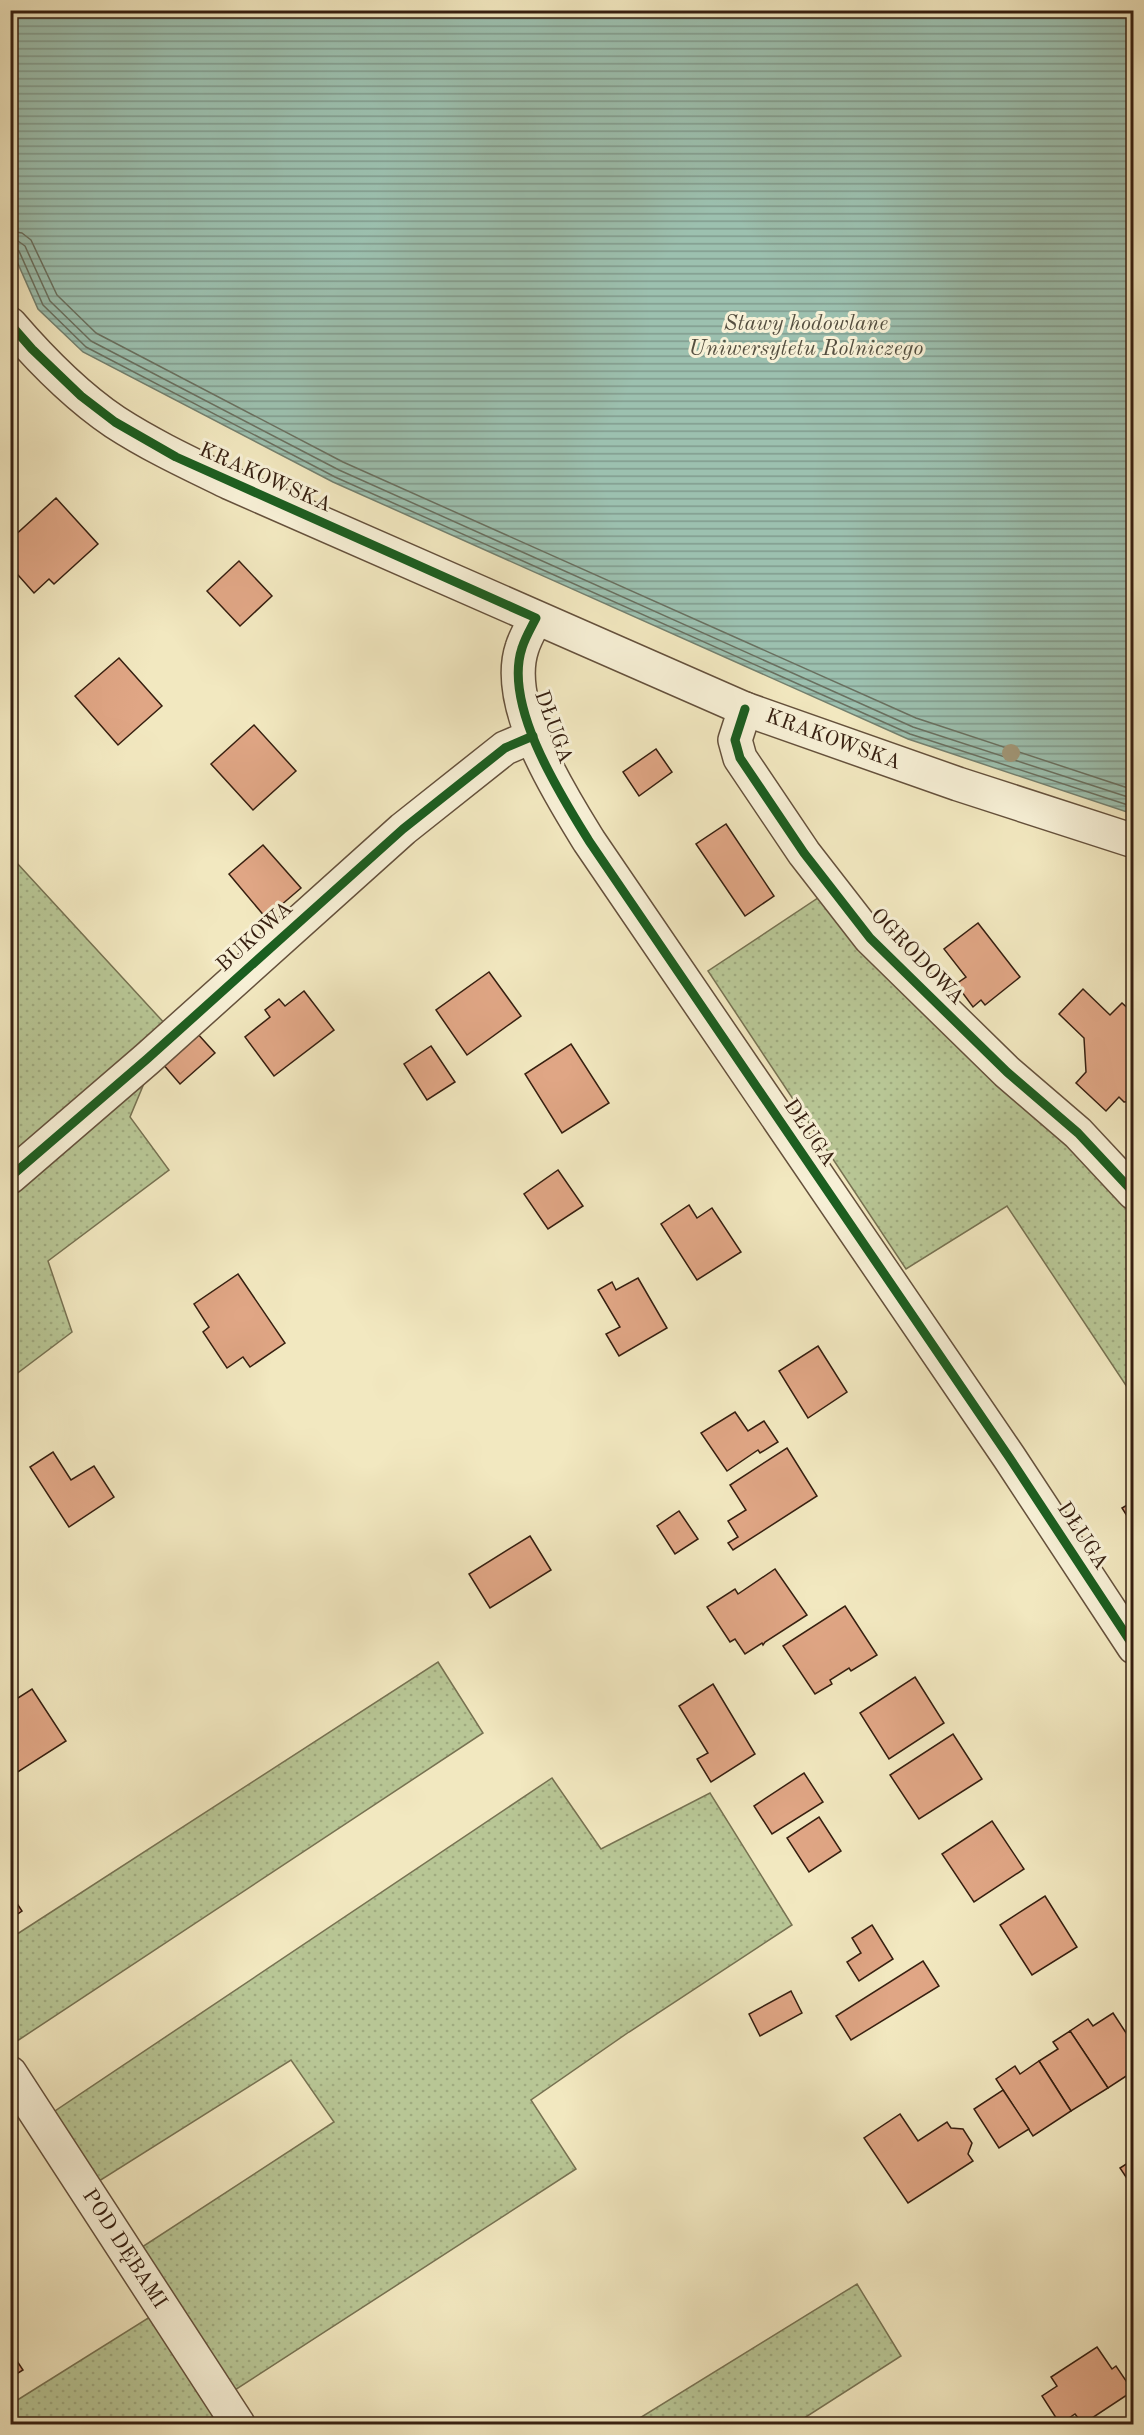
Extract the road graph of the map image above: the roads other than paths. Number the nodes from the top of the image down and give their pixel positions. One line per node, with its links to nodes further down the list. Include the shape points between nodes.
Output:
1 (10, 324): 2 (street, KRAKOWSKA, via 81,396 115,422 176,457)
2 (536, 618): 3 (street, KRAKOWSKA); 4 (street, DŁUGA, via 522,649 519,671 519,691)
3 (745, 709): 5 (street, KRAKOWSKA, via 958,784); 7 (street, OGRODOWA, via 735,740 740,758 804,853 870,938 1007,1072 1078,1133)
4 (533, 736): 6 (street, BUKOWA, via 505,748 404,829); 8 (street, DŁUGA, via 558,791 589,841)
5 (1134, 840)
6 (10, 1177)
7 (1134, 1193)
8 (1134, 1647)
9 (10, 2073): 10 (street, POD DĘBAMI)
10 (238, 2424)

